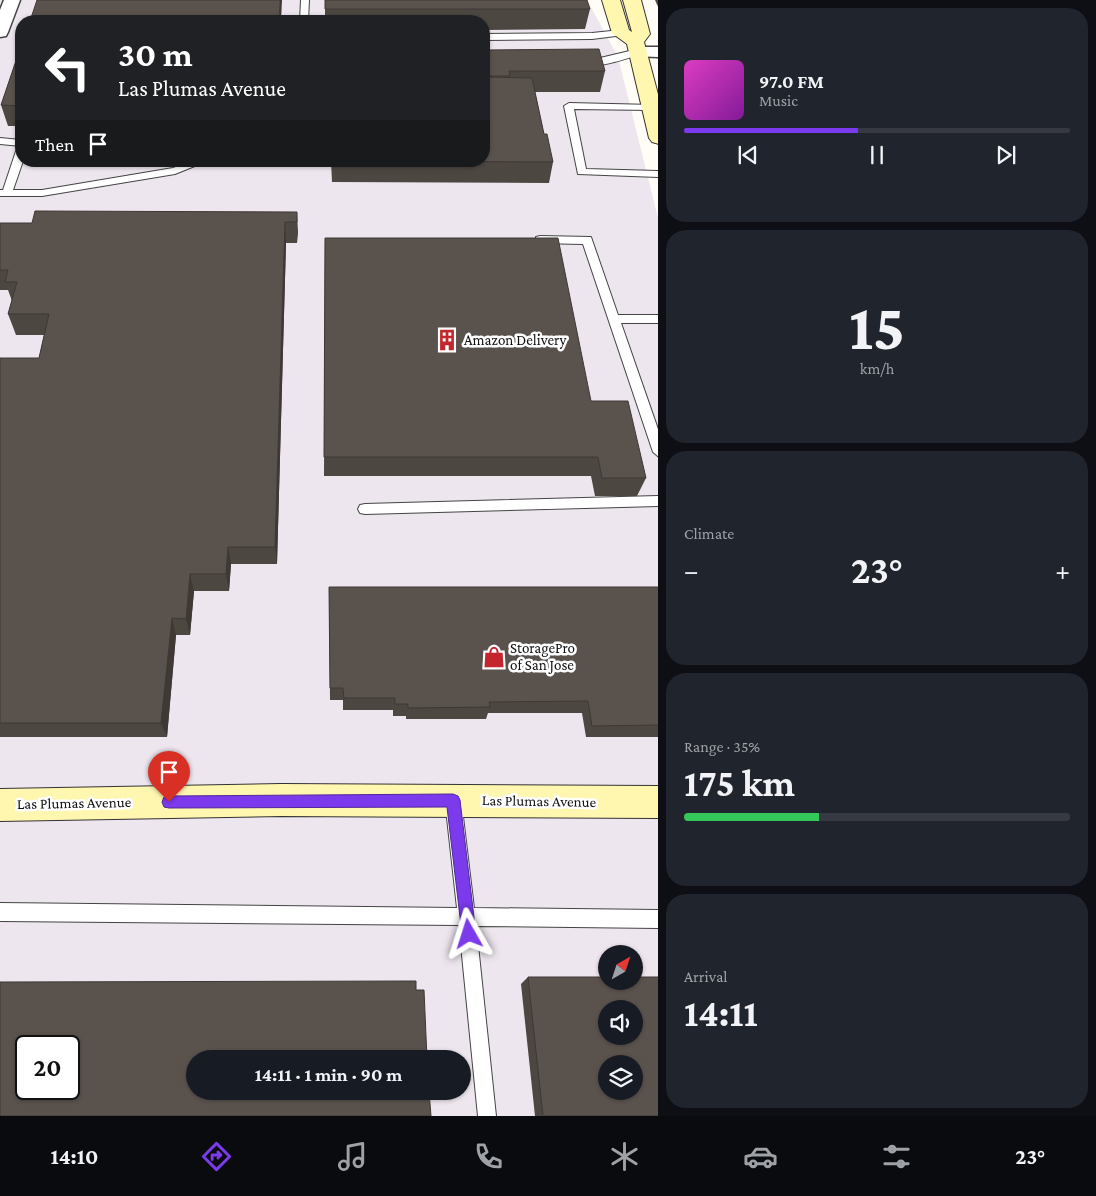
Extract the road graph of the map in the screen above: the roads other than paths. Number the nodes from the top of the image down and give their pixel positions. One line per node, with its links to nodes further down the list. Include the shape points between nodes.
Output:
1 (305, 0): 5 (lane)
2 (611, 0): 8 (street)
3 (632, 0): 8 (street, via 641,34)
4 (7, 5): 6 (street)
5 (304, 15)
6 (0, 32)
7 (490, 38): 9 (lane)
8 (631, 43): 9 (lane); 9 (lane); 10 (street); 12 (street)
9 (595, 50): 11 (lane)
10 (658, 52)
11 (570, 63)
12 (651, 107): 13 (street); 18 (lane, via 570,106 582,172)
13 (658, 138)
14 (0, 141): 15 (lane)
15 (15, 142)
16 (15, 166): 19 (lane)
17 (186, 167): 19 (lane, via 42,193)
18 (658, 174)
19 (4, 193)
20 (529, 240): 21 (lane, via 587,240)
21 (614, 319): 22 (lane); 23 (lane)
22 (658, 319)
23 (658, 452)
24 (658, 501): 25 (lane)
25 (365, 509)
26 (453, 800): 27 (street, Las Plumas Avenue); 28 (street, Las Plumas Avenue); 30 (lane)
27 (658, 802)
28 (0, 804)
29 (0, 912): 30 (lane)
30 (467, 917): 31 (lane); 32 (lane)
31 (658, 919)
32 (486, 1116)

